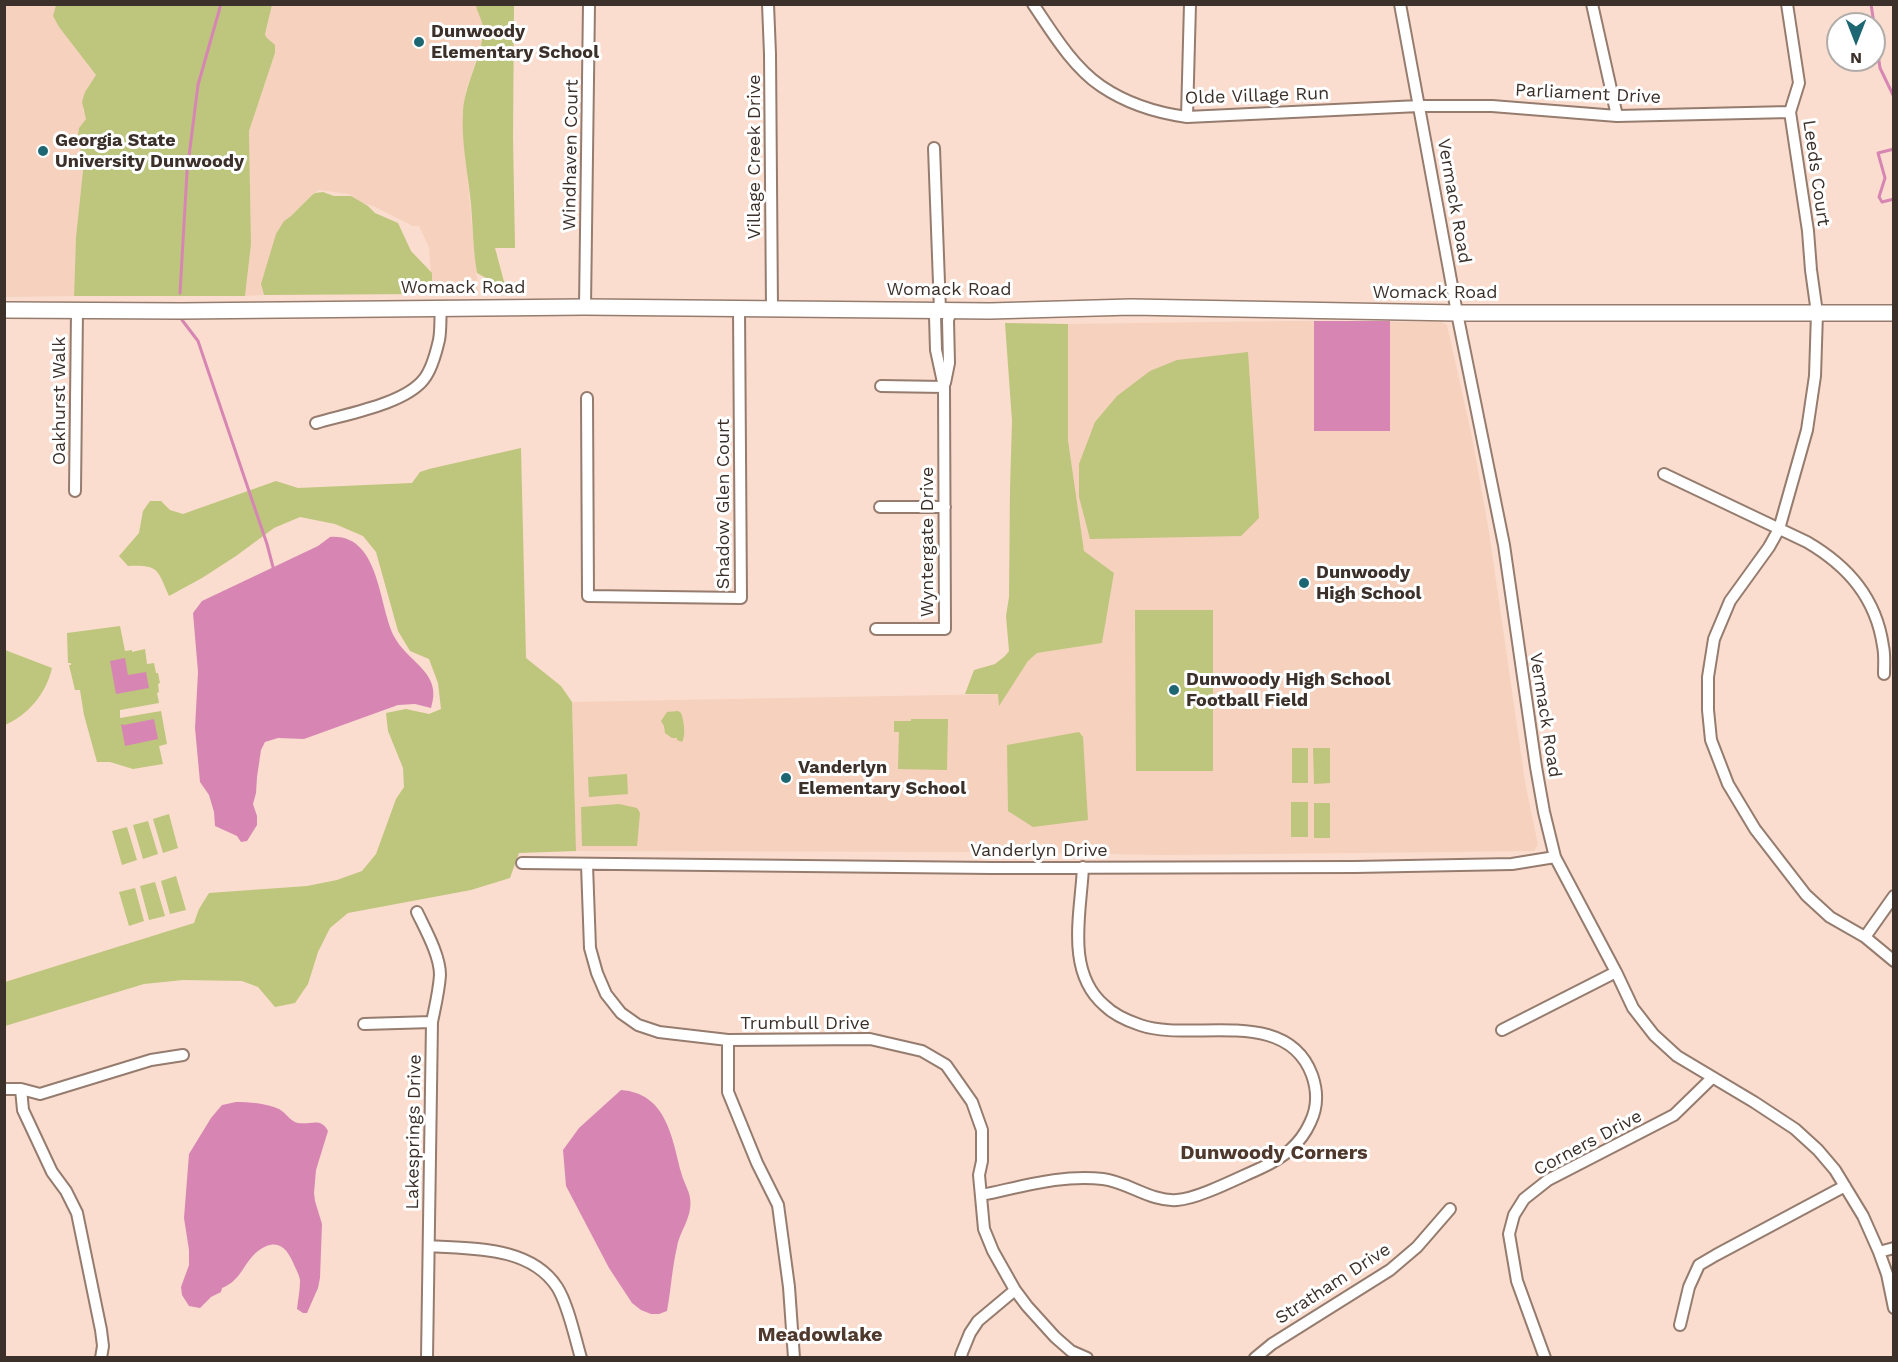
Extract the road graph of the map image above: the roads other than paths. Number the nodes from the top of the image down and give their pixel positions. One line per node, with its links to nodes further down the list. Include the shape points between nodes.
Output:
1 (590, 4): 13 (street, Windhaven Court)
2 (768, 4): 16 (street, Village Creek Drive)
3 (1033, 4): 11 (street, Olde Village Run, via 1078,64 1100,86 1163,114)
4 (1190, 4): 11 (street)
5 (1400, 4): 8 (street, Vermack Road)
6 (1592, 4): 10 (street)
7 (1787, 4): 9 (street, Leeds Court, via 1799,83)
8 (1419, 106): 10 (street, Parliament Drive, via 1492,106); 11 (street, Olde Village Run); 20 (street, Vermack Road)
9 (1790, 112): 10 (street, Parliament Drive); 21 (street, Leeds Court)
10 (1617, 116)
11 (1187, 117)
12 (934, 148): 19 (street)
13 (585, 307): 14 (street, Womack Road); 15 (street, Womack Road)
14 (441, 308): 18 (street, Womack Road); 28 (street, via 440,337 423,380 388,403)
15 (739, 309): 16 (street, Womack Road); 27 (street, Shadow Glen Court, via 741,598 588,596)
16 (772, 309): 19 (street, Womack Road)
17 (4, 310): 18 (street, Womack Road)
18 (77, 310): 30 (street, Oakhurst Walk)
19 (941, 310): 20 (street, Womack Road, via 1131,307); 23 (street, Wyntergate Drive, via 935,316); 24 (street, Wyntergate Drive)
20 (1457, 313): 21 (street, Womack Road); 36 (street, Vermack Road, via 1504,545 1534,756)
21 (1817, 313): 22 (street, Womack Road); 33 (street, Leeds Court, via 1815,376 1807,430)
22 (1893, 313)
23 (936, 329): 24 (street); 26 (street, Wyntergate Drive)
24 (949, 329): 26 (street, Wyntergate Drive)
25 (881, 386): 26 (street)
26 (944, 387): 32 (street, Wyntergate Drive)
27 (587, 398)
28 (316, 423)
29 (1665, 474): 33 (street)
30 (75, 491)
31 (880, 507): 32 (street)
32 (945, 507): 34 (street, Wyntergate Drive, via 945,629)
33 (1779, 529): 35 (street, via 1829,555 1849,572 1879,625); 42 (street, Leeds Court, via 1730,600 1714,639 1708,677 1712,740 1728,784 1780,863 1830,917)
34 (876, 629)
35 (1884, 674)
36 (1555, 857): 39 (street, Vanderlyn Drive, via 1501,865); 44 (street, Vermack Road)
37 (522, 863): 38 (street, Vanderlyn Drive)
38 (587, 864): 39 (street, Vanderlyn Drive); 48 (street, Trumbull Drive, via 590,948 606,994 621,1013 638,1025 659,1032)
39 (1083, 867): 54 (street, via 1078,944 1080,966 1090,990 1104,1005 1141,1026 1239,1029 1278,1039 1292,1047 1308,1066 1316,1087 1317,1103 1311,1123 1296,1146 1275,1162 1176,1201 1102,1179 1052,1181)
40 (1893, 896): 42 (street)
41 (417, 912): 45 (street, Lakesprings Drive, via 440,972)
42 (1865, 937): 43 (street, Leeds Court)
43 (1893, 961)
44 (1616, 972): 47 (street); 50 (street, Vermack Road, via 1633,1008 1654,1035 1677,1056)
45 (432, 1022): 46 (street); 56 (street, Lakesprings Drive)
46 (364, 1024)
47 (1502, 1030)
48 (728, 1040): 54 (street, Trumbull Drive, via 870,1039 922,1051 946,1065 972,1102 982,1130); 65 (street, via 728,1092 778,1205)
49 (183, 1055): 52 (street, via 151,1060 40,1094)
50 (1712, 1077): 53 (street, Vermack Road, via 1795,1129 1835,1170); 69 (street, Corners Drive, via 1674,1115 1548,1180 1524,1198 1509,1234 1516,1281)
51 (4, 1089): 52 (street)
52 (21, 1089): 62 (street, via 23,1110 52,1172 77,1213 101,1330)
53 (1845, 1186): 58 (street, Vermack Road); 61 (street, via 1699,1265 1689,1287)
54 (982, 1195): 59 (street, Trumbull Drive, via 984,1229)
55 (1450, 1209): 68 (street, Stratham Drive, via 1417,1247 1390,1270)
56 (429, 1246): 63 (street, Lakesprings Drive); 64 (street, via 486,1250 529,1261 541,1269 558,1288)
57 (1893, 1248): 58 (street)
58 (1879, 1252): 60 (street, Vermack Road)
59 (1015, 1290): 66 (street, via 978,1321); 67 (street, Trumbull Drive, via 1055,1337)
60 (1893, 1308)
61 (1680, 1326)
62 (102, 1358)
63 (427, 1358)
64 (581, 1358)
65 (794, 1358)
66 (962, 1358)
67 (1087, 1358)
68 (1255, 1358)
69 (1545, 1358)

